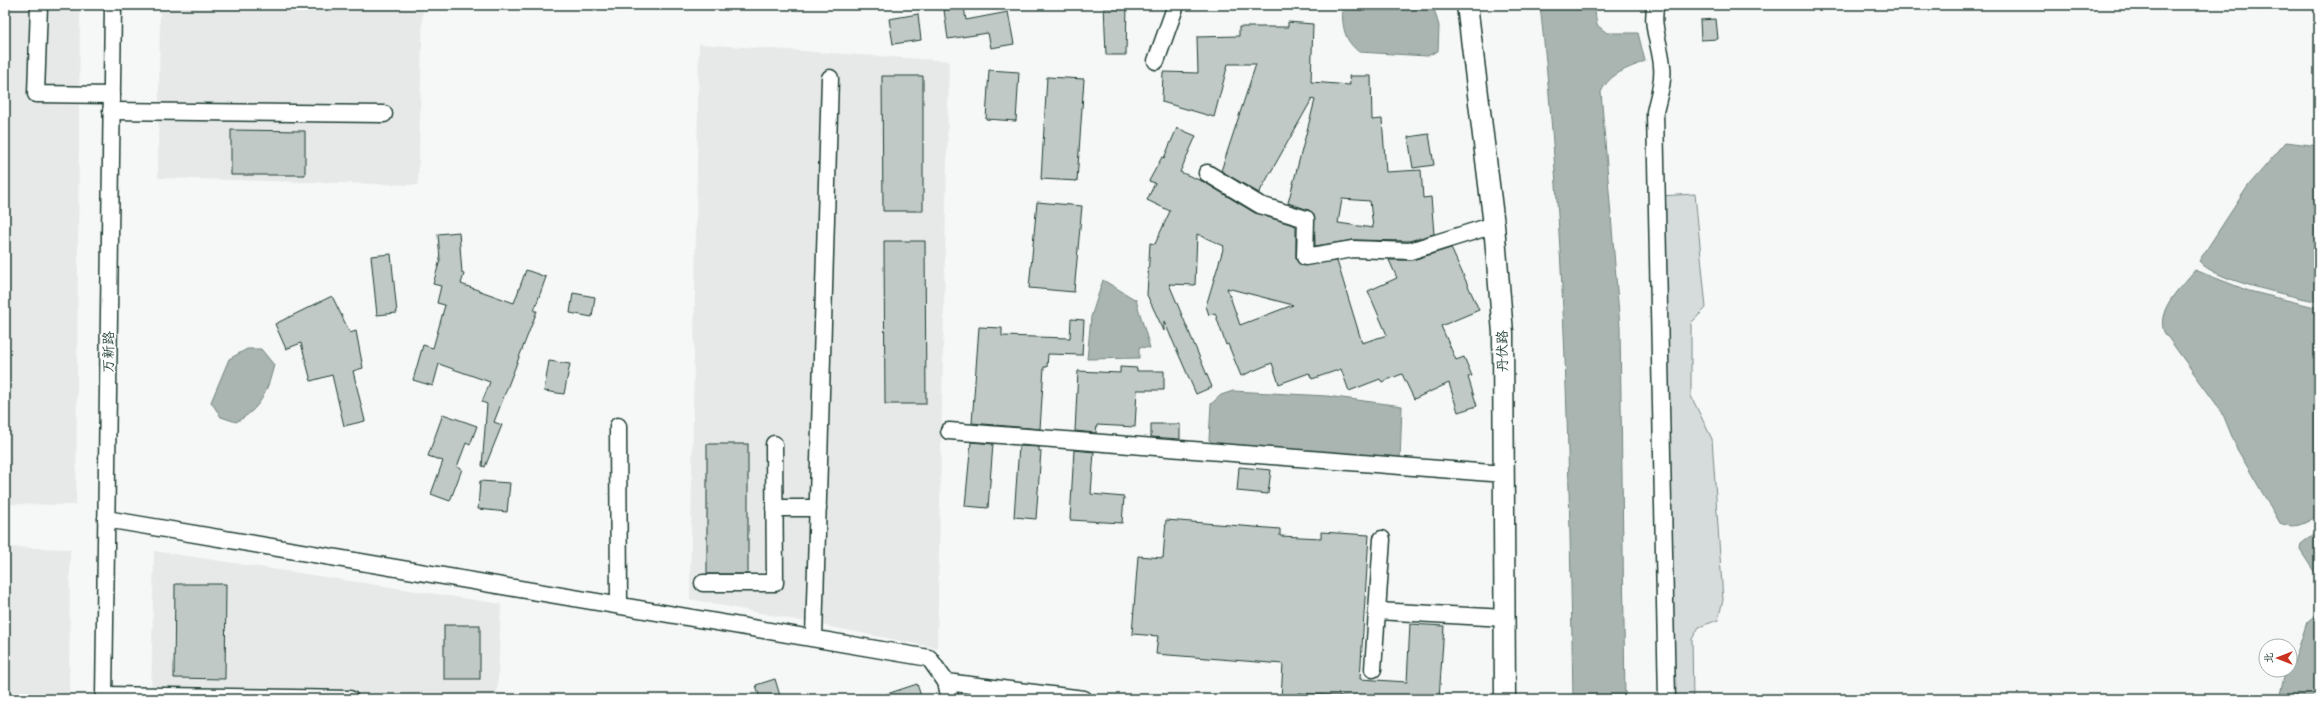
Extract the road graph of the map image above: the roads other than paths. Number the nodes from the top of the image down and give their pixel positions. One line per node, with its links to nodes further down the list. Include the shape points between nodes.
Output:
1 (39, 5): 8 (street, via 36,94)
2 (113, 5): 8 (street, 万新路)
3 (1176, 5): 6 (street)
4 (1467, 5): 11 (main road, 丹伏路)
5 (1656, 5): 32 (street, via 1653,14 1662,67 1655,112)
6 (1156, 62)
7 (830, 78): 17 (street)
8 (112, 103): 9 (street); 18 (street, 万新路)
9 (384, 114)
10 (1207, 173): 11 (street, via 1260,205 1306,219 1305,257 1353,249 1410,251)
11 (1494, 225): 15 (main road, 丹伏路, via 1503,334)
12 (618, 426): 21 (street)
13 (949, 431): 15 (street)
14 (774, 444): 16 (street)
15 (1504, 474): 23 (main road, 丹伏路)
16 (774, 508): 17 (street); 20 (street, via 774,583)
17 (818, 508): 24 (street)
18 (106, 519): 21 (street); 27 (street, 万新路)
19 (1382, 539): 22 (street)
20 (703, 583)
21 (618, 605): 24 (street)
22 (1377, 611): 23 (street); 25 (street)
23 (1505, 618): 31 (main road, 丹伏路)
24 (814, 637): 26 (street, via 929,658)
25 (1373, 668)
26 (946, 682): 29 (street); 30 (street)
27 (104, 697): 28 (street)
28 (350, 699)
29 (950, 699)
30 (1084, 699)
31 (1505, 699)
32 (1667, 699)

